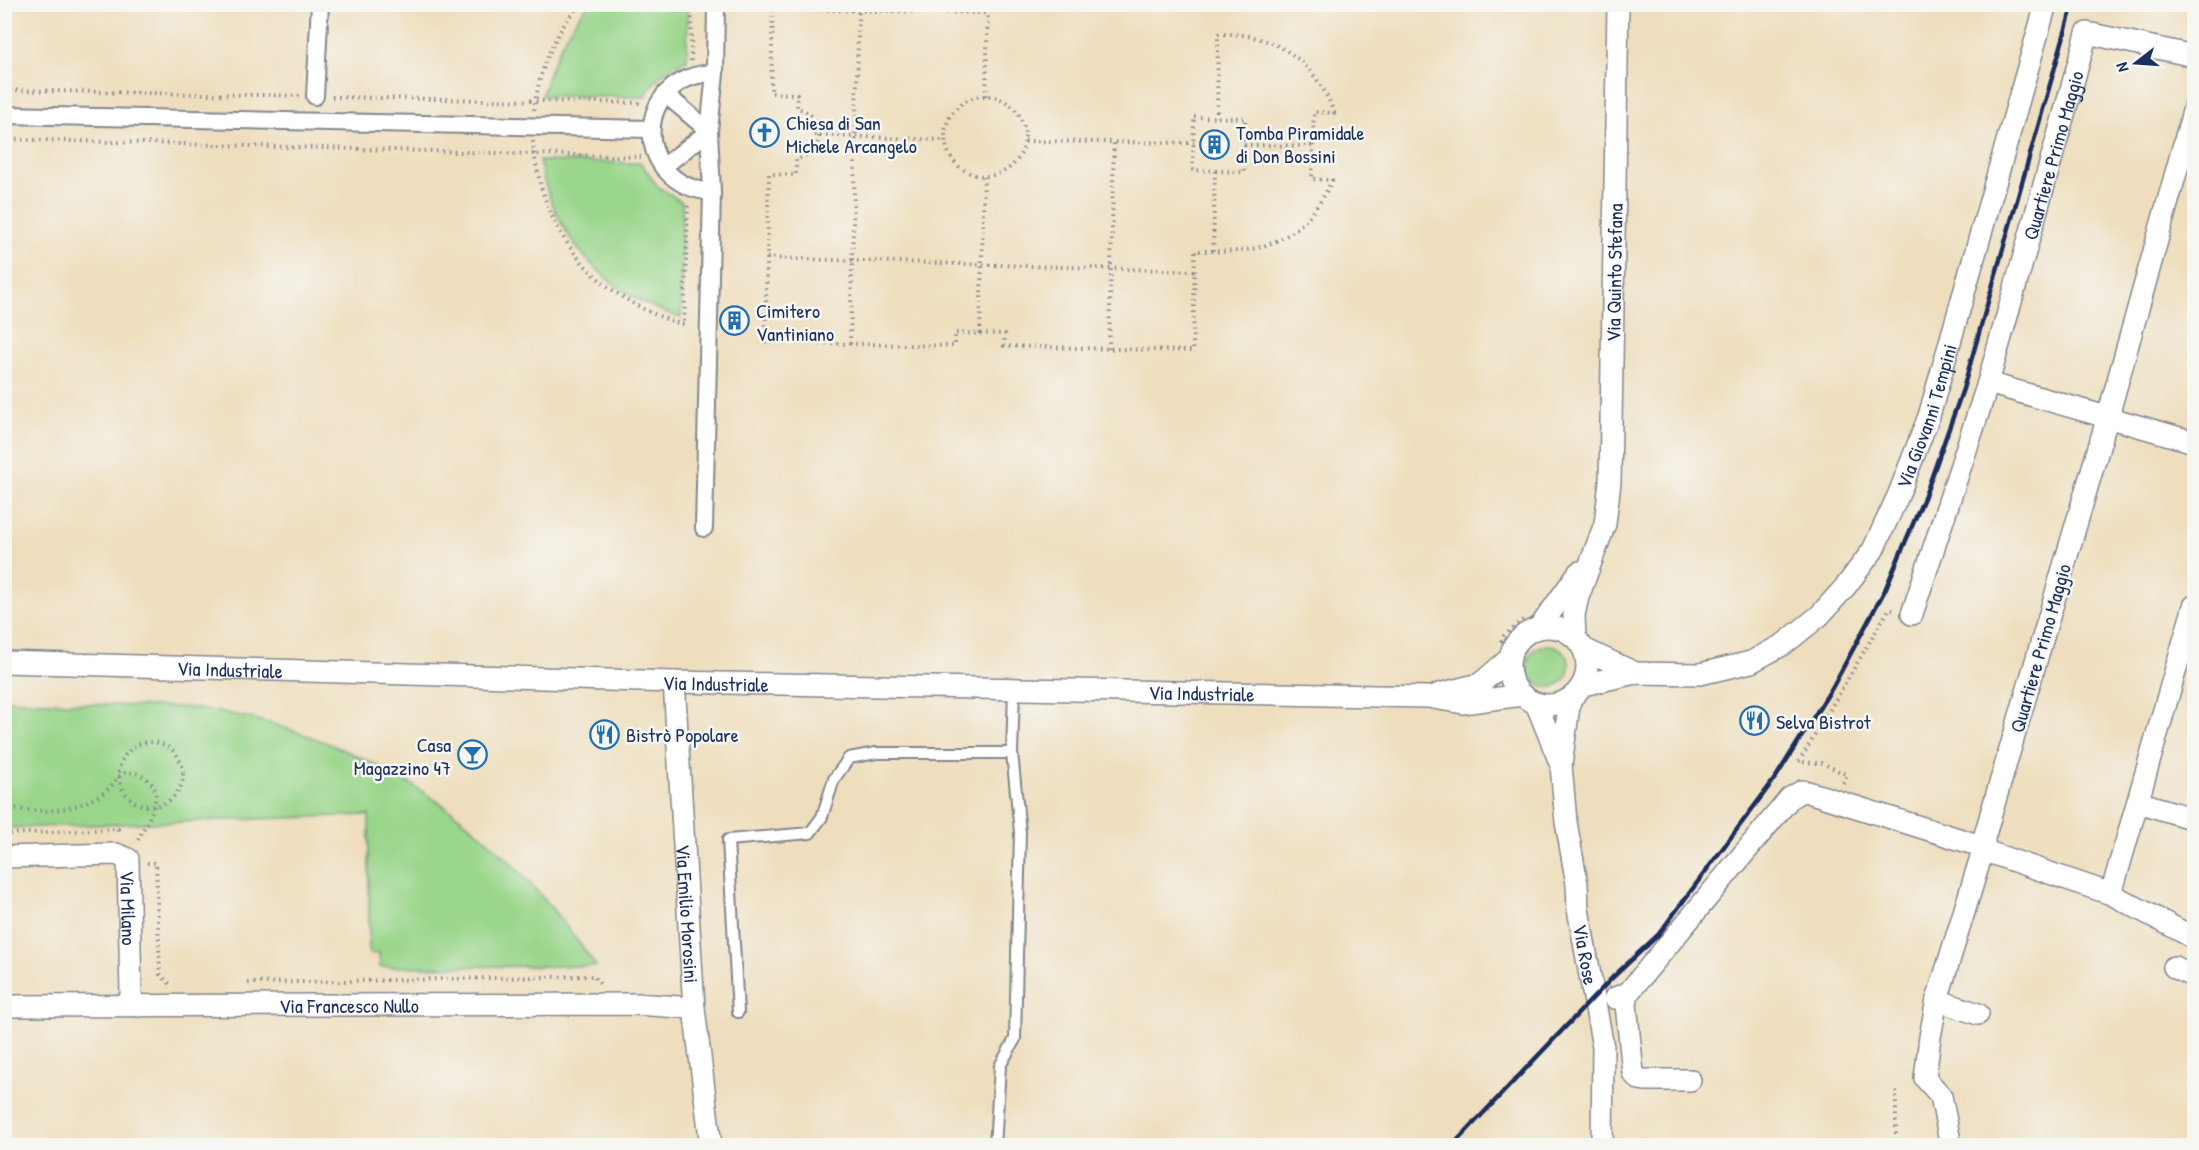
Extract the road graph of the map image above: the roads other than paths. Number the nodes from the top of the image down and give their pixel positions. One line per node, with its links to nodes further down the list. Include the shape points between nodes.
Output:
1 (320, 4): 8 (street)
2 (717, 4): 6 (street)
3 (1618, 4): 19 (street, Via Quinto Stefana, via 1610,482)
4 (2046, 4): 26 (street, Via Giovanni Tempini, via 1929,416 1873,550 1819,616 1784,644 1751,662 1700,674)
5 (2194, 56): 15 (street, Quartiere Primo Maggio, via 2087,33)
6 (715, 73): 7 (street, via 681,80); 12 (street)
7 (665, 94): 11 (street); 12 (street)
8 (315, 96)
9 (2194, 108): 16 (street, Quartiere Primo Maggio)
10 (4, 115): 11 (street)
11 (651, 129): 13 (street)
12 (709, 131): 13 (street); 14 (street)
13 (660, 163): 14 (street, via 678,182)
14 (712, 192): 18 (street)
15 (1989, 383): 16 (street); 21 (street, Quartiere Primo Maggio)
16 (2108, 416): 17 (street); 36 (street, Quartiere Primo Maggio)
17 (2194, 442)
18 (704, 528)
19 (1600, 539): 22 (street, Via Quinto Stefana); 23 (street, Via Quinto Stefana, via 1574,615)
20 (2194, 606): 34 (street)
21 (1912, 614)
22 (1540, 627): 23 (street, via 1565,630); 24 (street, via 1520,638)
23 (1580, 643): 26 (street, Via Giovanni Tempini); 29 (street, via 1587,673)
24 (1509, 659): 30 (street, Via Industriale, via 1480,684); 31 (street, via 1514,685)
25 (4, 662): 27 (street, Via Industriale)
26 (1635, 674): 29 (street, Via Giovanni Tempini)
27 (674, 682): 28 (street, Via Industriale); 45 (street, Via Emilio Morosini)
28 (1014, 690): 30 (street, Via Industriale); 32 (lane)
29 (1577, 692): 31 (street, via 1554,705); 33 (street, Via Rose)
30 (1427, 697): 31 (street, Via Industriale, via 1463,703)
31 (1529, 699): 33 (street, Via Rose)
32 (1012, 753): 46 (lane, via 876,753 849,758 834,779 822,817 810,833 728,840); 50 (lane, via 1020,832 1015,1039 1000,1066)
33 (1561, 765): 51 (street, Via Rose, via 1578,909 1603,1047)
34 (2138, 802): 35 (street); 38 (street)
35 (2194, 819)
36 (1984, 847): 38 (street, via 1988,852); 42 (street, Quartiere Primo Maggio); 48 (street, via 1808,792 1790,798 1622,995 1633,1073 1645,1080)
37 (4, 857): 44 (street, Via Milano, via 135,856 131,994)
38 (2111, 894): 39 (street)
39 (2194, 938)
40 (2174, 967): 41 (street)
41 (2194, 977)
42 (1937, 999): 47 (street); 52 (street, Quartiere Primo Maggio, via 1925,1078 1941,1096)
43 (4, 1006): 44 (street, Via Francesco Nullo)
44 (138, 1006): 45 (street, Via Francesco Nullo, via 636,1004)
45 (694, 1008): 49 (street, Via Emilio Morosini)
46 (738, 1012)
47 (1978, 1014)
48 (1690, 1080)
49 (711, 1146)
50 (995, 1146)
51 (1602, 1146)
52 (1951, 1146)

